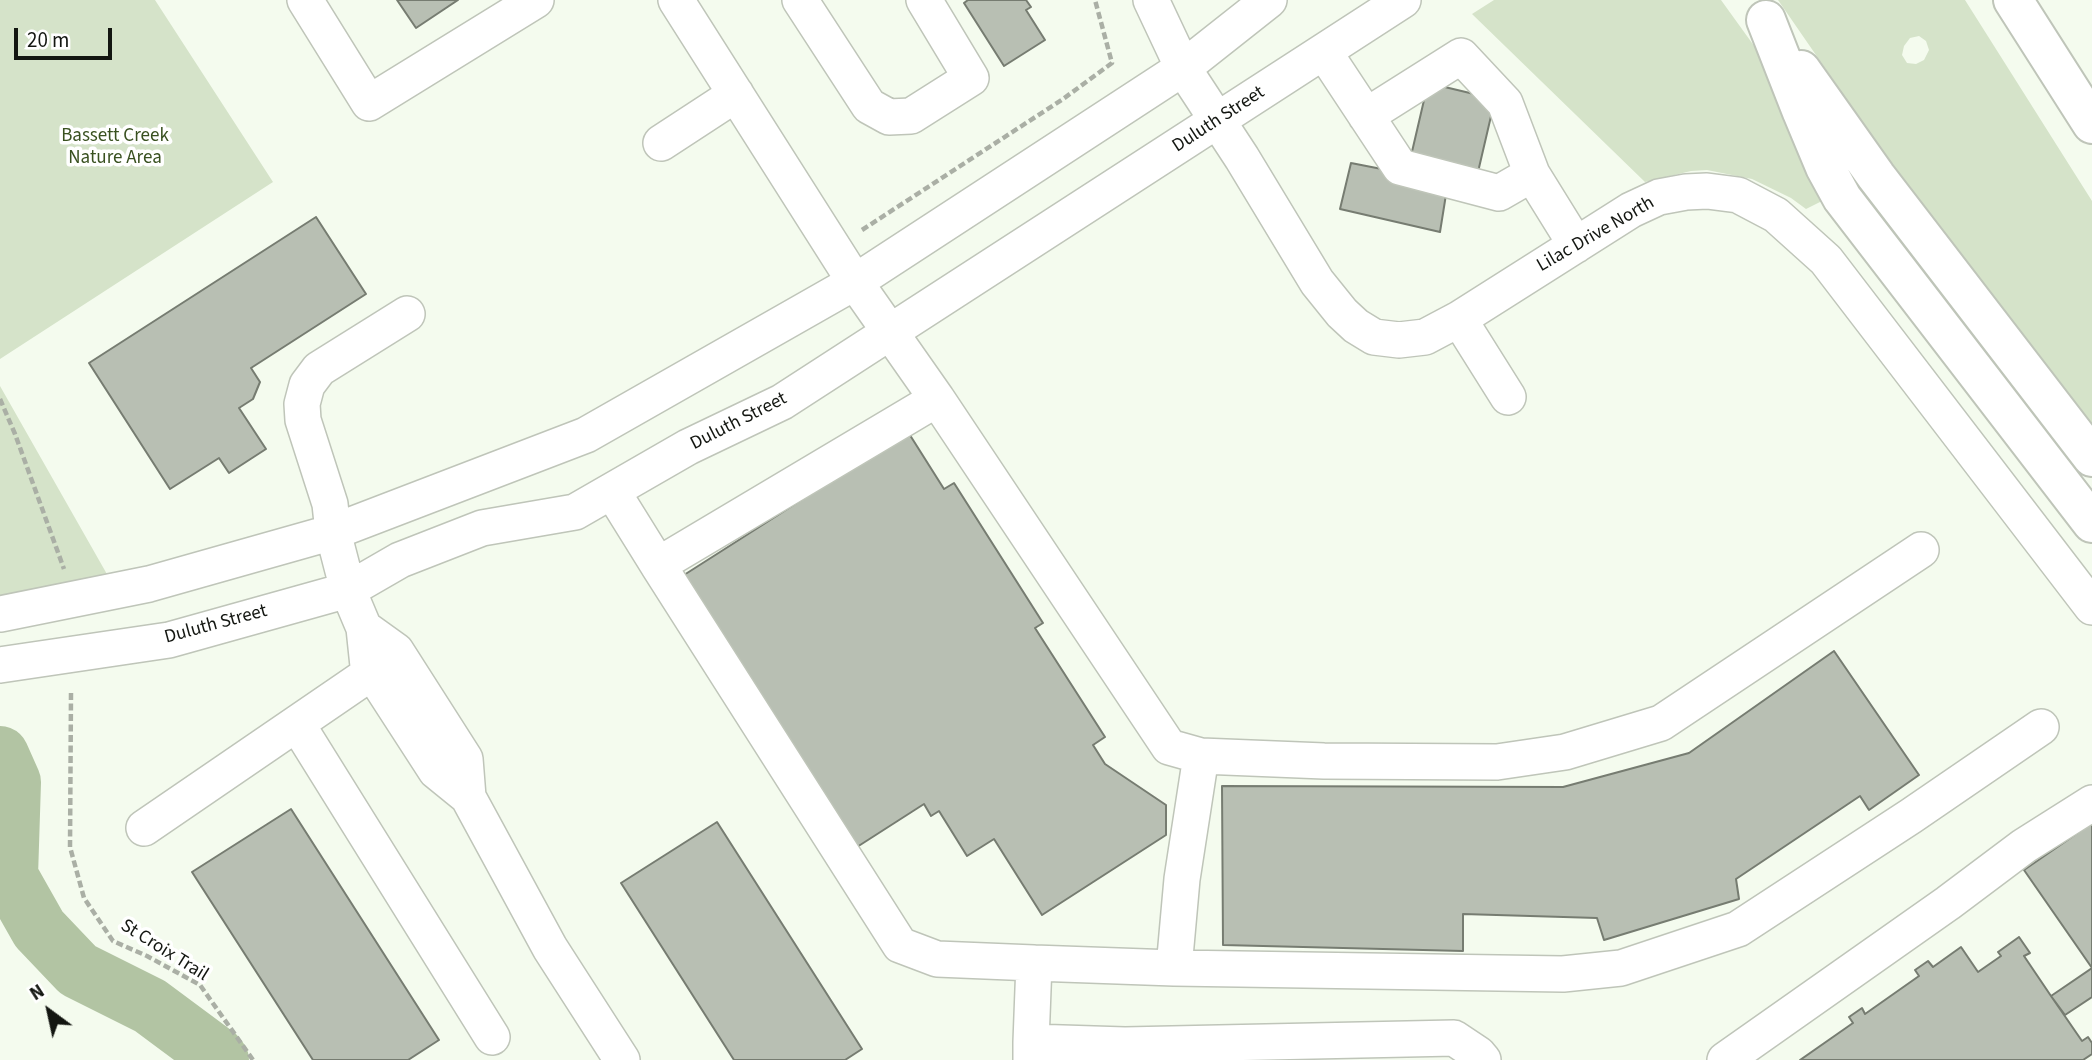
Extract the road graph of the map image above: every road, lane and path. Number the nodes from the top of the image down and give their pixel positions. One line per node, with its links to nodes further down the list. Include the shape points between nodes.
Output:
1 (305, 0): 2 (street, via 369,103)
2 (536, 0)
3 (676, 0): 14 (street)
4 (800, 0): 5 (street, via 869,106 889,117 911,116 971,78)
5 (924, 0)
6 (1094, 0): 21 (path, via 1112,63)
7 (1151, 0): 13 (street, Lilac Drive North)
8 (1269, 0): 13 (street)
9 (1403, 0): 12 (street, Duluth Street)
10 (2013, 0): 17 (highway)
11 (1759, 10): 29 (highway, via 1876,176); 31 (highway, via 1842,198)
12 (1324, 52): 15 (street); 16 (street, Duluth Street)
13 (1183, 68): 16 (street, Lilac Drive North); 22 (street)
14 (736, 93): 18 (street); 21 (street)
15 (1366, 116): 19 (street, via 1400,167 1499,192); 19 (street, via 1461,56 1505,103)
16 (1218, 121): 24 (street, Lilac Drive North, via 1317,282 1356,327 1374,337 1399,340 1425,337); 25 (street, Duluth Street)
17 (2092, 124)
18 (661, 144)
19 (1532, 174): 20 (street)
20 (1576, 244): 24 (street, Lilac Drive North); 37 (street, Lilac Drive North, via 1631,210 1659,197 1686,192 1738,195 1776,215 1826,260)
21 (835, 248): 22 (street)
22 (855, 282): 25 (street); 32 (street, via 586,436)
23 (407, 314): 32 (street, via 319,369 307,385 303,420 330,504)
24 (1458, 319): 26 (street)
25 (891, 332): 28 (street); 30 (street, Duluth Street, via 782,402 688,447)
26 (1508, 397)
27 (0, 399): 35 (path)
28 (937, 399): 34 (street); 45 (street, via 1170,747)
29 (2092, 457)
30 (612, 491): 34 (street); 36 (street, Duluth Street, via 575,512 482,528 400,560)
31 (2092, 523)
32 (334, 532): 36 (street); 38 (street, via 149,584)
33 (1921, 550): 45 (street, via 1661,723 1565,752 1497,762)
34 (658, 565): 49 (street, via 900,945 937,959)
35 (68, 580)
36 (348, 590): 39 (street); 40 (street, Duluth Street, via 169,640)
37 (2092, 607)
38 (0, 614)
39 (364, 628): 41 (street); 46 (street, via 396,651 465,759)
40 (0, 665)
41 (372, 672): 43 (street); 46 (street, via 436,771)
42 (71, 693): 53 (path, St Croix Trail, via 71,847 84,898 113,941 200,985)
43 (297, 724): 48 (street); 51 (street)
44 (2040, 727): 50 (street, via 1738,929 1621,968 1524,974)
45 (1200, 756): 50 (street)
46 (468, 797): 54 (street, via 550,948)
47 (2092, 803): 56 (street, via 2024,846)
48 (144, 828)
49 (1034, 964): 50 (street); 52 (street)
50 (1174, 968)
51 (492, 1037)
52 (1031, 1051): 55 (street, via 1454,1038)
53 (253, 1060)
54 (622, 1060)
55 (1483, 1060)
56 (1725, 1060)

